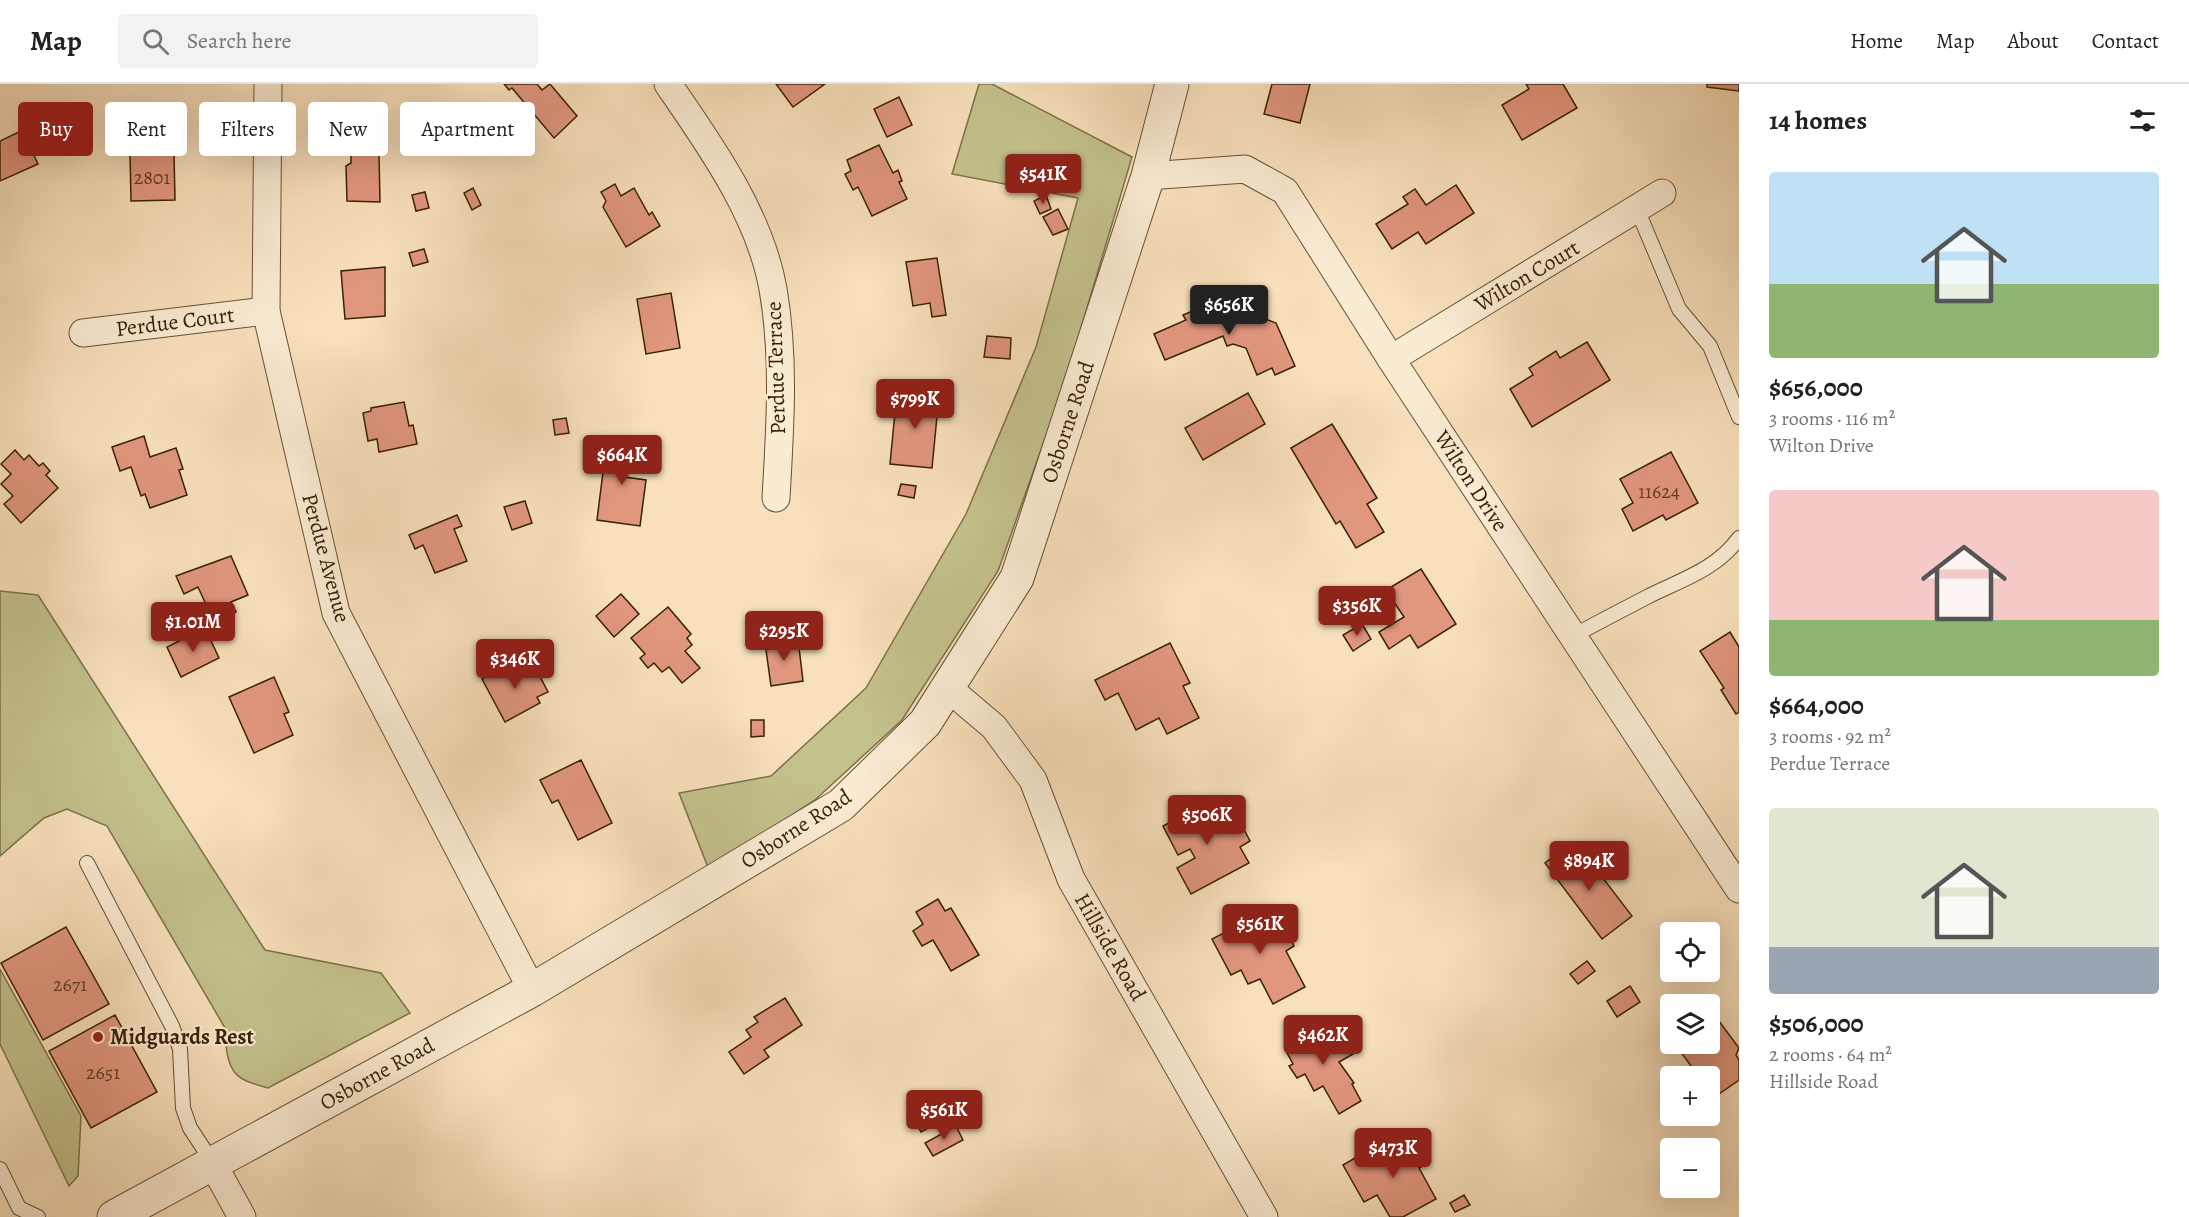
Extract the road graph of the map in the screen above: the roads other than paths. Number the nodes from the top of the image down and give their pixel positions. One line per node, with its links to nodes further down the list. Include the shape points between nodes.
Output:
1 (268, 84): 7 (street, Perdue Avenue)
2 (668, 84): 11 (street, Perdue Terrace, via 710,145 741,200 773,288 780,415)
3 (1172, 84): 4 (street, Osborne Road)
4 (1148, 176): 9 (street, Wilton Drive, via 1245,169 1285,191); 14 (street, Osborne Road, via 1017,578)
5 (1662, 193): 6 (street, Wilton Court)
6 (1637, 209): 9 (street, Wilton Court); 10 (lane, via 1678,309 1710,346)
7 (266, 311): 8 (street, Perdue Court); 17 (street, Perdue Avenue, via 336,613)
8 (83, 333)
9 (1391, 359): 13 (street, Wilton Drive)
10 (1739, 417)
11 (776, 498)
12 (1739, 538): 13 (lane, via 1729,552 1699,573)
13 (1573, 636): 16 (street, Wilton Drive)
14 (948, 688): 17 (street, Osborne Road, via 925,723 841,805); 23 (street, Hillside Road, via 994,727 1033,780 1071,879)
15 (87, 863): 18 (lane, via 172,1026 180,1049 183,1108 190,1128)
16 (1739, 889)
17 (532, 990): 18 (street, Osborne Road)
18 (213, 1164): 21 (street, Osborne Road); 22 (street)
19 (0, 1169): 20 (lane, via 19,1208)
20 (38, 1217)
21 (114, 1217)
22 (242, 1217)
23 (1264, 1217)

